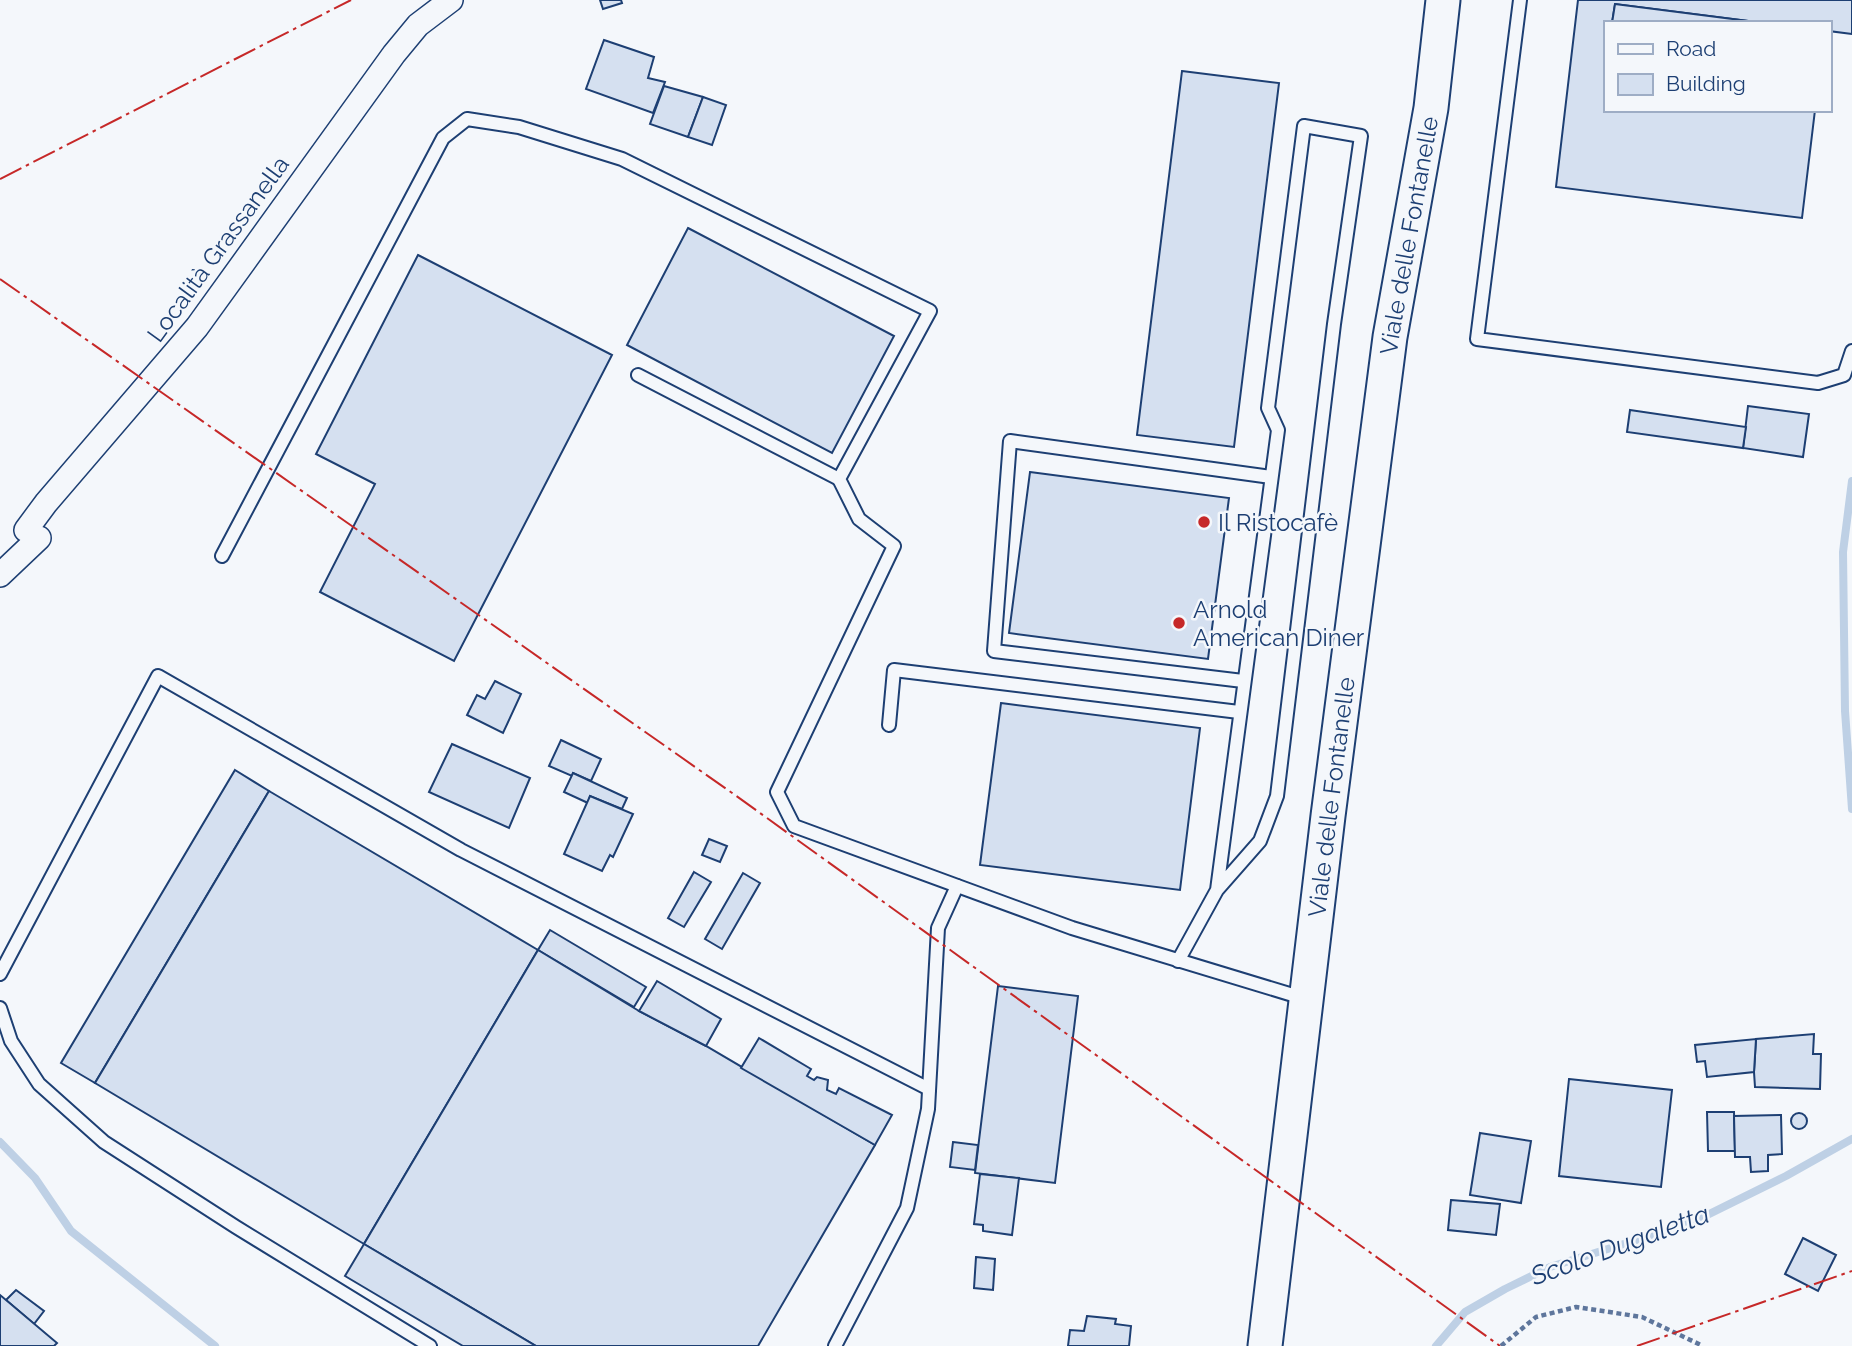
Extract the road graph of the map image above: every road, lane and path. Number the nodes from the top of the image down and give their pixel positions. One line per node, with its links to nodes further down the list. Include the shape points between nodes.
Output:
1 (451, 0): 9 (street, Località Grassanella, via 418,25 394,54 197,327 46,503 33,534)
2 (1443, 0): 17 (main road, Viale delle Fontanelle, via 1431,108 1390,337)
3 (1520, 0): 4 (lane, via 1477,339 1818,383 1844,375)
4 (1852, 351)
5 (638, 375): 7 (lane)
6 (1271, 477): 10 (lane); 10 (lane, via 1010,441 994,651); 14 (lane, via 1278,430 1268,408 1304,126 1361,136 1278,796 1260,841)
7 (839, 479): 8 (lane, via 930,311 622,159 519,127 467,119 443,138); 13 (lane, via 859,519 894,546 777,792 794,826)
8 (222, 556)
9 (0, 575)
10 (1243, 681): 11 (lane)
11 (1239, 712): 12 (lane, via 894,670); 14 (lane)
12 (889, 725)
13 (957, 886): 15 (lane); 19 (lane, via 938,928)
14 (1217, 890): 15 (lane)
15 (1178, 961): 17 (lane)
16 (0, 974): 19 (lane, via 158,676 461,850)
17 (1307, 1000): 22 (main road, Viale delle Fontanelle)
18 (0, 1008): 20 (lane, via 11,1041 39,1084 104,1142)
19 (929, 1089): 21 (lane, via 906,1208)
20 (430, 1346)
21 (835, 1346)
22 (1265, 1346)
23 (1501, 1346): 24 (path, via 1536,1317 1576,1307 1642,1317)
24 (1703, 1346)

